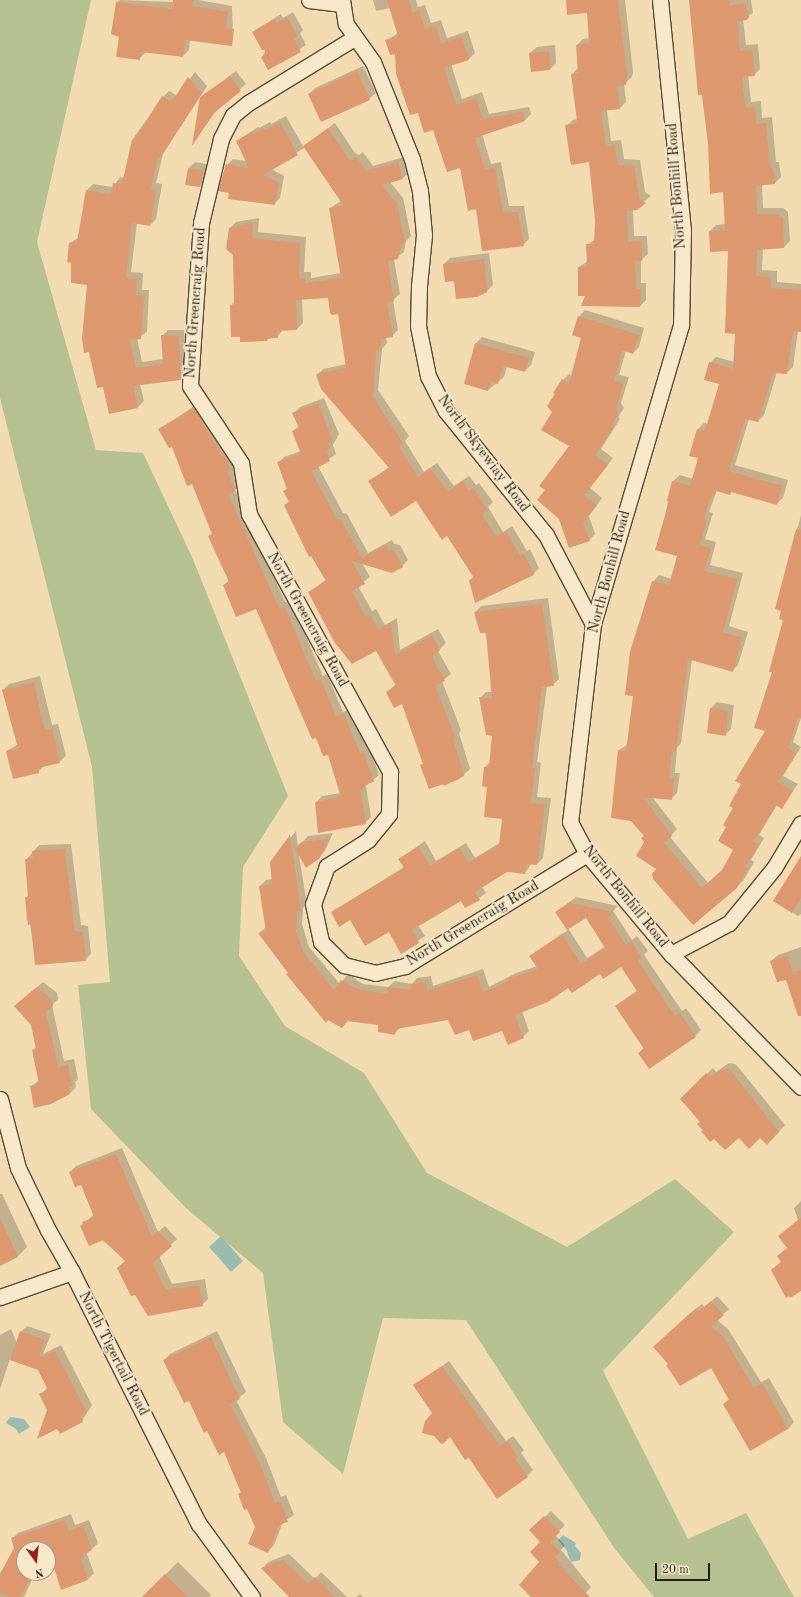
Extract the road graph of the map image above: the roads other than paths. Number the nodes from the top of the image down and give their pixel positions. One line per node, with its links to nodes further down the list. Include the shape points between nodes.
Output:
1 (309, 0): 3 (street)
2 (660, 0): 5 (street, North Bonhill Road, via 683,231 681,325)
3 (342, 2): 4 (street, North Skyewiay Road, via 346,24)
4 (354, 38): 5 (street, North Skyewiay Road, via 372,62 383,85 412,159 420,191 424,235 418,326 428,376 446,411 546,535); 7 (street, North Greencraig Road, via 248,103 233,116 220,139 201,222 190,386 242,462 249,514 390,772 389,814 368,840 327,866 313,904 321,942 344,965 375,974 405,966)
5 (593, 624): 7 (street, North Bonhill Road, via 570,822)
6 (801, 823): 8 (street, via 774,868 729,923)
7 (587, 854): 8 (street, North Bonhill Road)
8 (671, 954): 9 (street, North Bonhill Road)
9 (801, 1087)
10 (0, 1099): 11 (street, North Tigertail Road, via 18,1168)
11 (72, 1272): 12 (street); 13 (street, North Tigertail Road, via 199,1524)
12 (0, 1297)
13 (252, 1597)

